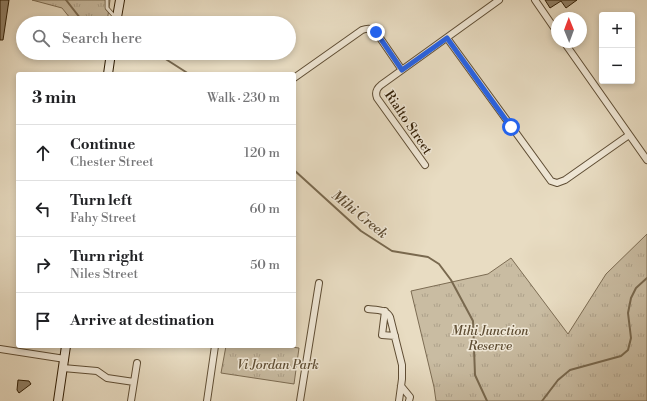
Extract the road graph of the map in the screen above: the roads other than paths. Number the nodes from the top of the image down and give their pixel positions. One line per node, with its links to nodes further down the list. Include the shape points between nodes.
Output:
1 (107, 0): 5 (lane, via 107,8)
2 (120, 0): 6 (main road)
3 (499, 0): 8 (street)
4 (535, 0): 7 (street)
5 (113, 16)
6 (117, 16)
7 (551, 23)
8 (447, 38): 11 (street); 14 (street, via 548,178 555,183 565,180)
9 (568, 48): 14 (street)
10 (110, 60): 12 (main road)
11 (402, 70): 13 (street, via 376,32 369,28 362,30); 16 (street, Rialto Street, via 378,87 377,98)
12 (108, 72)
13 (296, 77)
14 (629, 135): 15 (street)
15 (647, 160)
16 (425, 165)
17 (319, 283): 32 (street)
18 (368, 309): 19 (street)
19 (385, 311): 20 (street, via 390,317); 20 (street, via 382,335)
20 (395, 336): 28 (street, via 402,365)
21 (66, 348): 24 (main road)
22 (215, 348): 31 (street)
23 (0, 349): 24 (street)
24 (64, 359): 26 (main road)
25 (137, 363): 27 (street)
26 (63, 368): 27 (street, via 97,371 107,378); 29 (main road)
27 (134, 382): 30 (street)
28 (401, 386): 33 (street); 34 (street, via 410,397)
29 (58, 401)
30 (131, 401)
31 (207, 401)
32 (300, 401)
33 (399, 401)
34 (410, 401)

